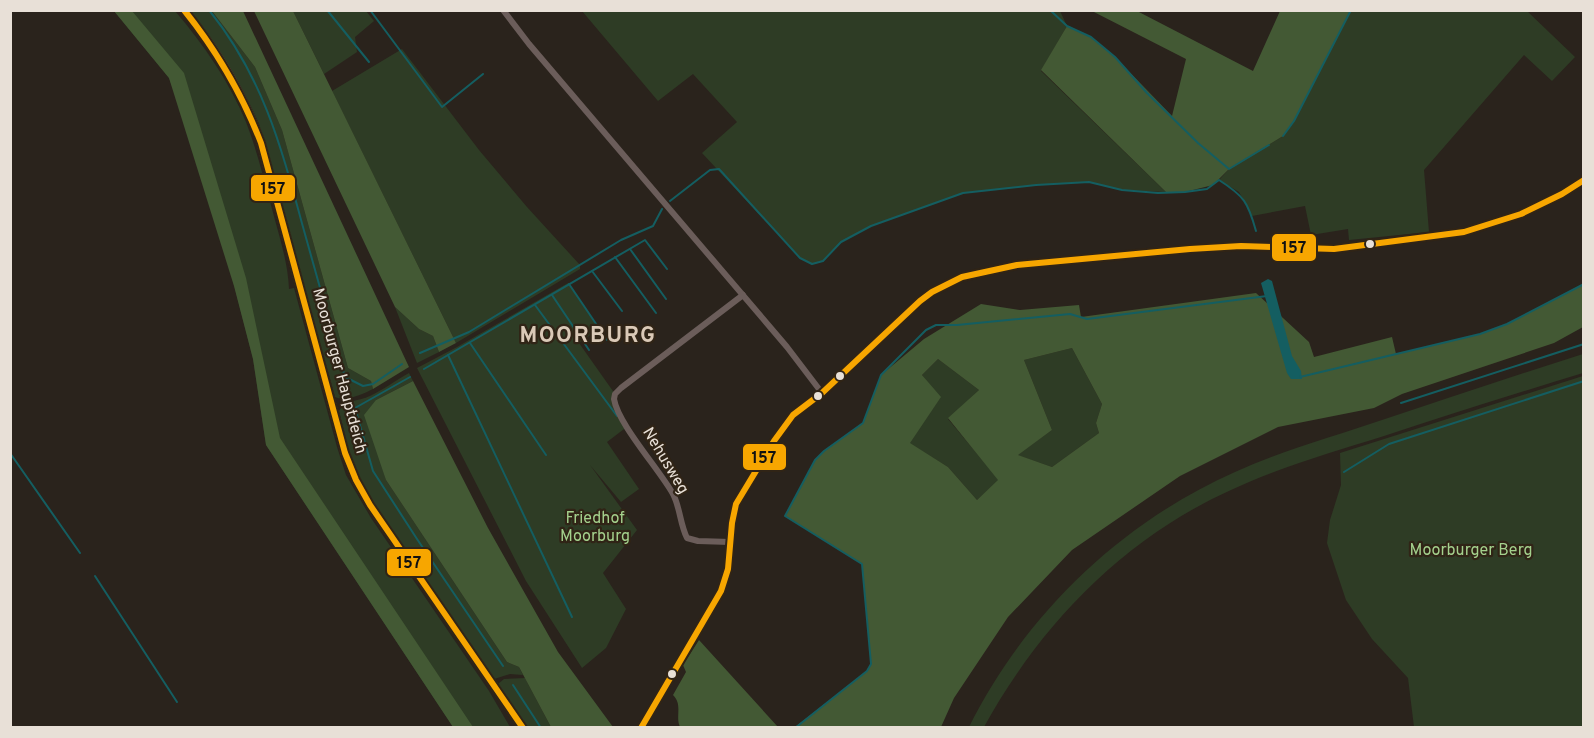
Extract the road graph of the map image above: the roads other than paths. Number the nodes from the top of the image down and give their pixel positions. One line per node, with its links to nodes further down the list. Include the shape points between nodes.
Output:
1 (184, 10): 7 (main road, Moorburger Hauptdeich, via 231,77 261,143 345,453 356,480)
2 (503, 10): 4 (street)
3 (1584, 180): 5 (street, via 1521,214 1464,232 1334,249 1190,249 1050,261 972,273 920,301)
4 (743, 295): 5 (street); 6 (street, Nehusweg, via 615,394 615,403 628,426 674,495 687,538)
5 (822, 393): 6 (street, via 793,415 759,465 736,504)
6 (730, 542): 8 (street, via 730,564 723,587)
7 (520, 728)
8 (641, 728)

